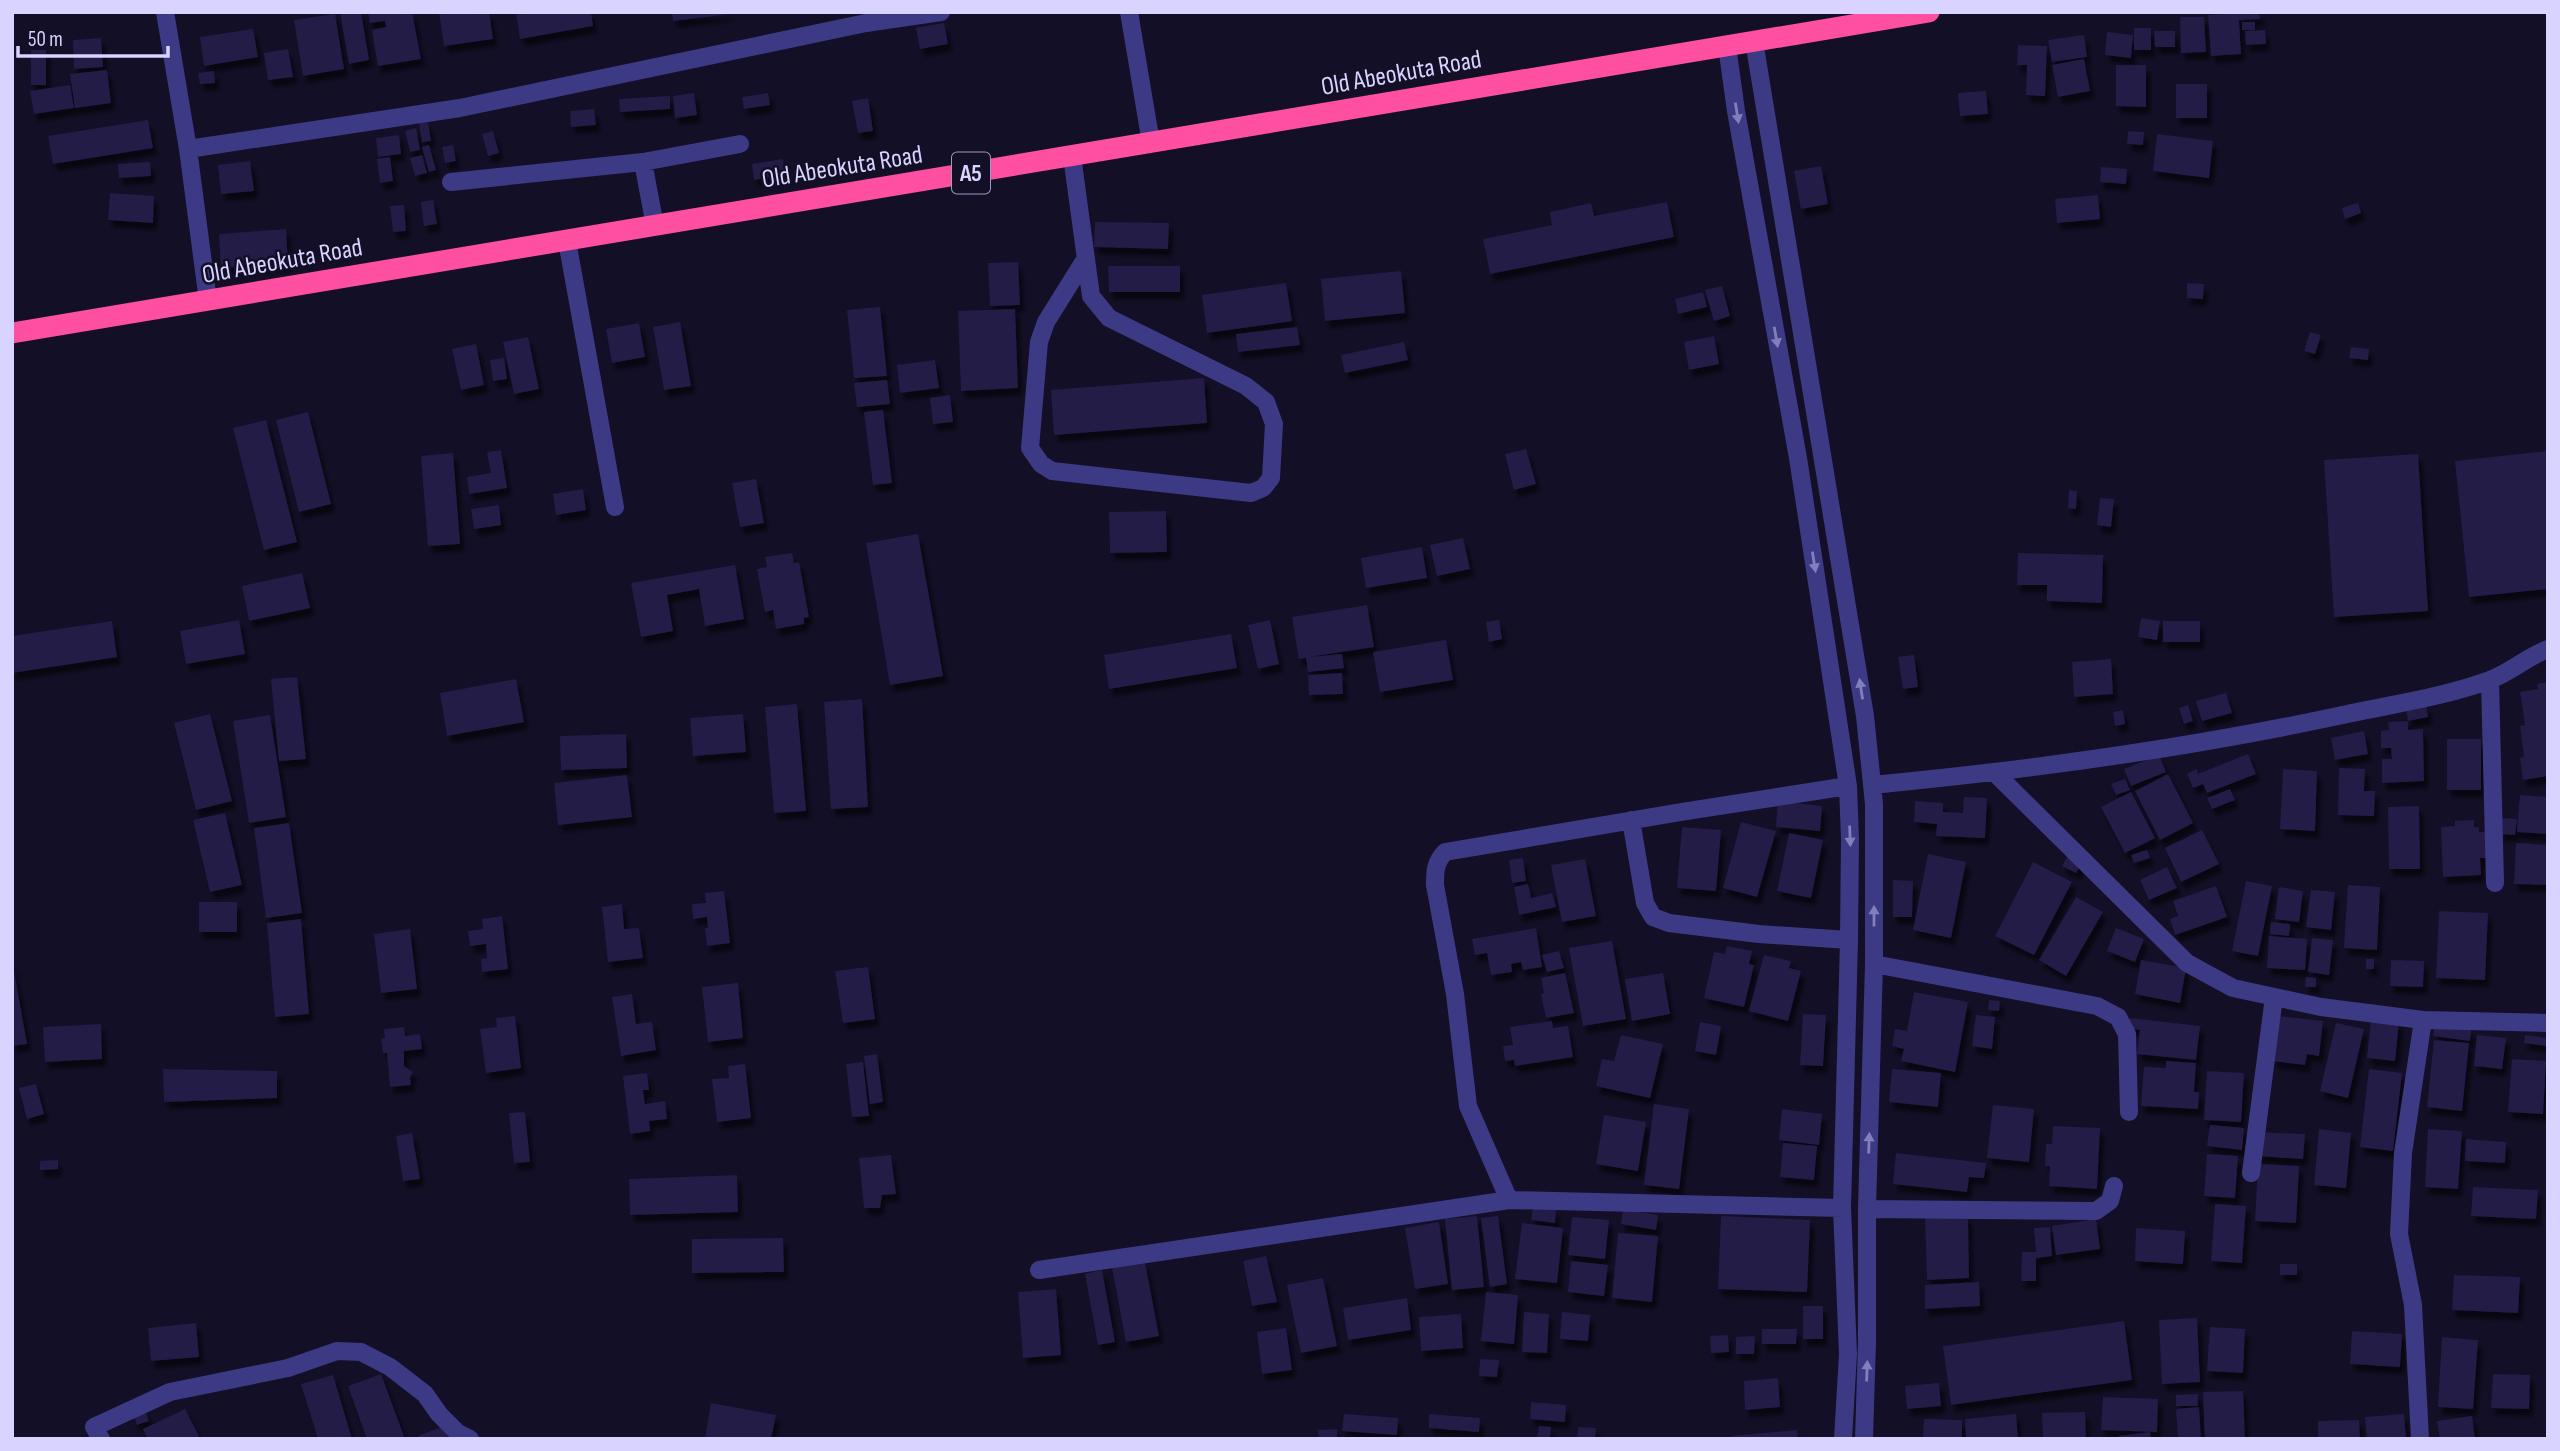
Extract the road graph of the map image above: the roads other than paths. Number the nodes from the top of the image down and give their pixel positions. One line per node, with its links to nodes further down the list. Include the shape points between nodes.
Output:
1 (165, 12): 11 (street)
2 (941, 12): 5 (street)
3 (1129, 12): 9 (street)
4 (1929, 12): 6 (highway, Old Abeokuta Road / A5)
5 (865, 18): 11 (street, via 460,108)
6 (1854, 18): 7 (highway, Old Abeokuta Road / A5)
7 (1754, 41): 8 (highway, Old Abeokuta Road / A5); 24 (street, one-way to 7, via 1866,716)
8 (1727, 46): 9 (highway, Old Abeokuta Road / A5); 25 (street, one-way to 25)
9 (1151, 143): 12 (highway, Old Abeokuta Road / A5)
10 (740, 144): 13 (street)
11 (188, 149): 18 (street)
12 (1072, 156): 15 (highway, Old Abeokuta Road / A5); 17 (street)
13 (643, 162): 14 (street); 15 (street)
14 (451, 182)
15 (654, 226): 16 (highway, Old Abeokuta Road / A5)
16 (567, 241): 18 (highway, Old Abeokuta Road / A5); 20 (street)
17 (1086, 258): 17 (street, via 1091,296 1109,317 1246,386 1266,402 1274,424 1271,478 1263,488 1251,493 1052,471 1041,464 1030,448 1039,342 1046,322)
18 (208, 301): 19 (highway, Old Abeokuta Road / A5)
19 (12, 333)
20 (615, 507)
21 (2548, 649): 22 (street)
22 (2490, 681): 23 (street, via 2195,744); 27 (street)
23 (1996, 774): 24 (street); 30 (street, via 2187,963 2233,988)
24 (1872, 785): 29 (street, one-way to 24)
25 (1848, 786): 26 (street); 28 (street, one-way to 28)
26 (1631, 820): 28 (street, via 1645,903 1653,917 1759,934); 36 (street, via 1444,852 1435,868 1468,1106)
27 (2495, 883)
28 (1849, 940): 37 (street)
29 (1874, 964): 33 (street, via 2097,1006 2118,1017 2127,1034); 38 (street, one-way to 29)
30 (2274, 997): 31 (street); 34 (street)
31 (2423, 1020): 32 (street); 44 (street, via 2403,1153 2399,1234 2413,1305)
32 (2548, 1023)
33 (2129, 1112)
34 (2250, 1173)
35 (2114, 1186): 38 (street, via 2110,1201 2096,1210)
36 (1509, 1200): 37 (street); 39 (street)
37 (1842, 1208): 42 (street, via 1848,1354)
38 (1867, 1209): 43 (street, one-way to 38)
39 (1039, 1269)
40 (100, 1439): 41 (street, via 94,1427 170,1392 288,1368 337,1351 361,1352 390,1367 425,1394 458,1433)
41 (470, 1439)
42 (1843, 1439)
43 (1864, 1439)
44 (2420, 1439)

